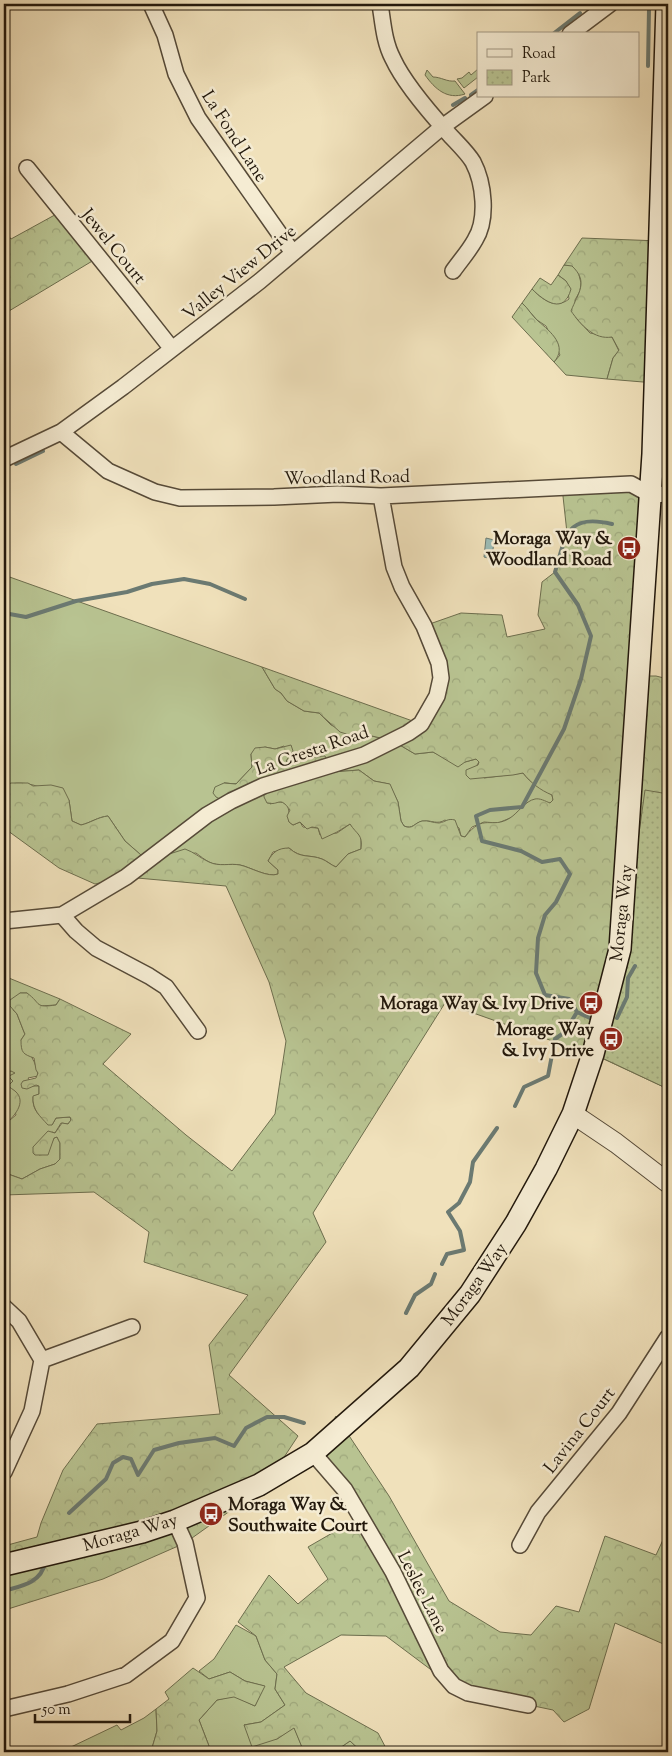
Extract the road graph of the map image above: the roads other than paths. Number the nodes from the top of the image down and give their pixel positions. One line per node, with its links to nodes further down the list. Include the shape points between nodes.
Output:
1 (151, 4): 9 (street, La Fond Lane, via 165,35 176,74 198,118)
2 (380, 4): 7 (street, via 387,48 406,81)
3 (610, 4): 5 (street)
4 (668, 4): 14 (main road, Moraga Way)
5 (573, 32)
6 (482, 98): 7 (street, Valley View Drive)
7 (442, 127): 9 (street, Valley View Drive); 10 (street, via 472,161 484,200 476,238)
8 (27, 168): 11 (street, Jewel Court)
9 (293, 253): 11 (street, Valley View Drive)
10 (453, 271)
11 (172, 349): 12 (street, Valley View Drive)
12 (61, 432): 13 (street, Valley View Drive); 15 (street, Woodland Road, via 108,471 155,492 180,498)
13 (4, 459)
14 (660, 495): 15 (street, Woodland Road, via 631,484); 19 (main road, Moraga Way, via 620,949 593,1054)
15 (382, 496): 16 (street, La Cresta Road, via 394,567 439,663 437,696 421,724 364,755 248,792 207,815 126,877)
16 (62, 915): 17 (street, La Cresta Road); 18 (street, via 96,948 166,986)
17 (4, 921)
18 (198, 1031)
19 (573, 1114): 20 (street); 25 (main road, Moraga Way, via 516,1223 470,1294 410,1368)
20 (668, 1183)
21 (4, 1307): 24 (street, via 19,1321)
22 (132, 1328): 24 (street)
23 (668, 1337): 28 (street, Lavina Court, via 619,1413 538,1512)
24 (42, 1360): 26 (street, via 32,1411)
25 (313, 1453): 27 (main road, Moraga Way, via 259,1485); 30 (street, Leslee Lane, via 345,1490 393,1572 441,1671 454,1686 468,1693)
26 (4, 1472)
27 (176, 1521): 29 (main road, Moraga Way); 31 (street, via 185,1543 197,1598 172,1641 126,1675 68,1694)
28 (520, 1545)
29 (4, 1565)
30 (528, 1705)
31 (4, 1709)

